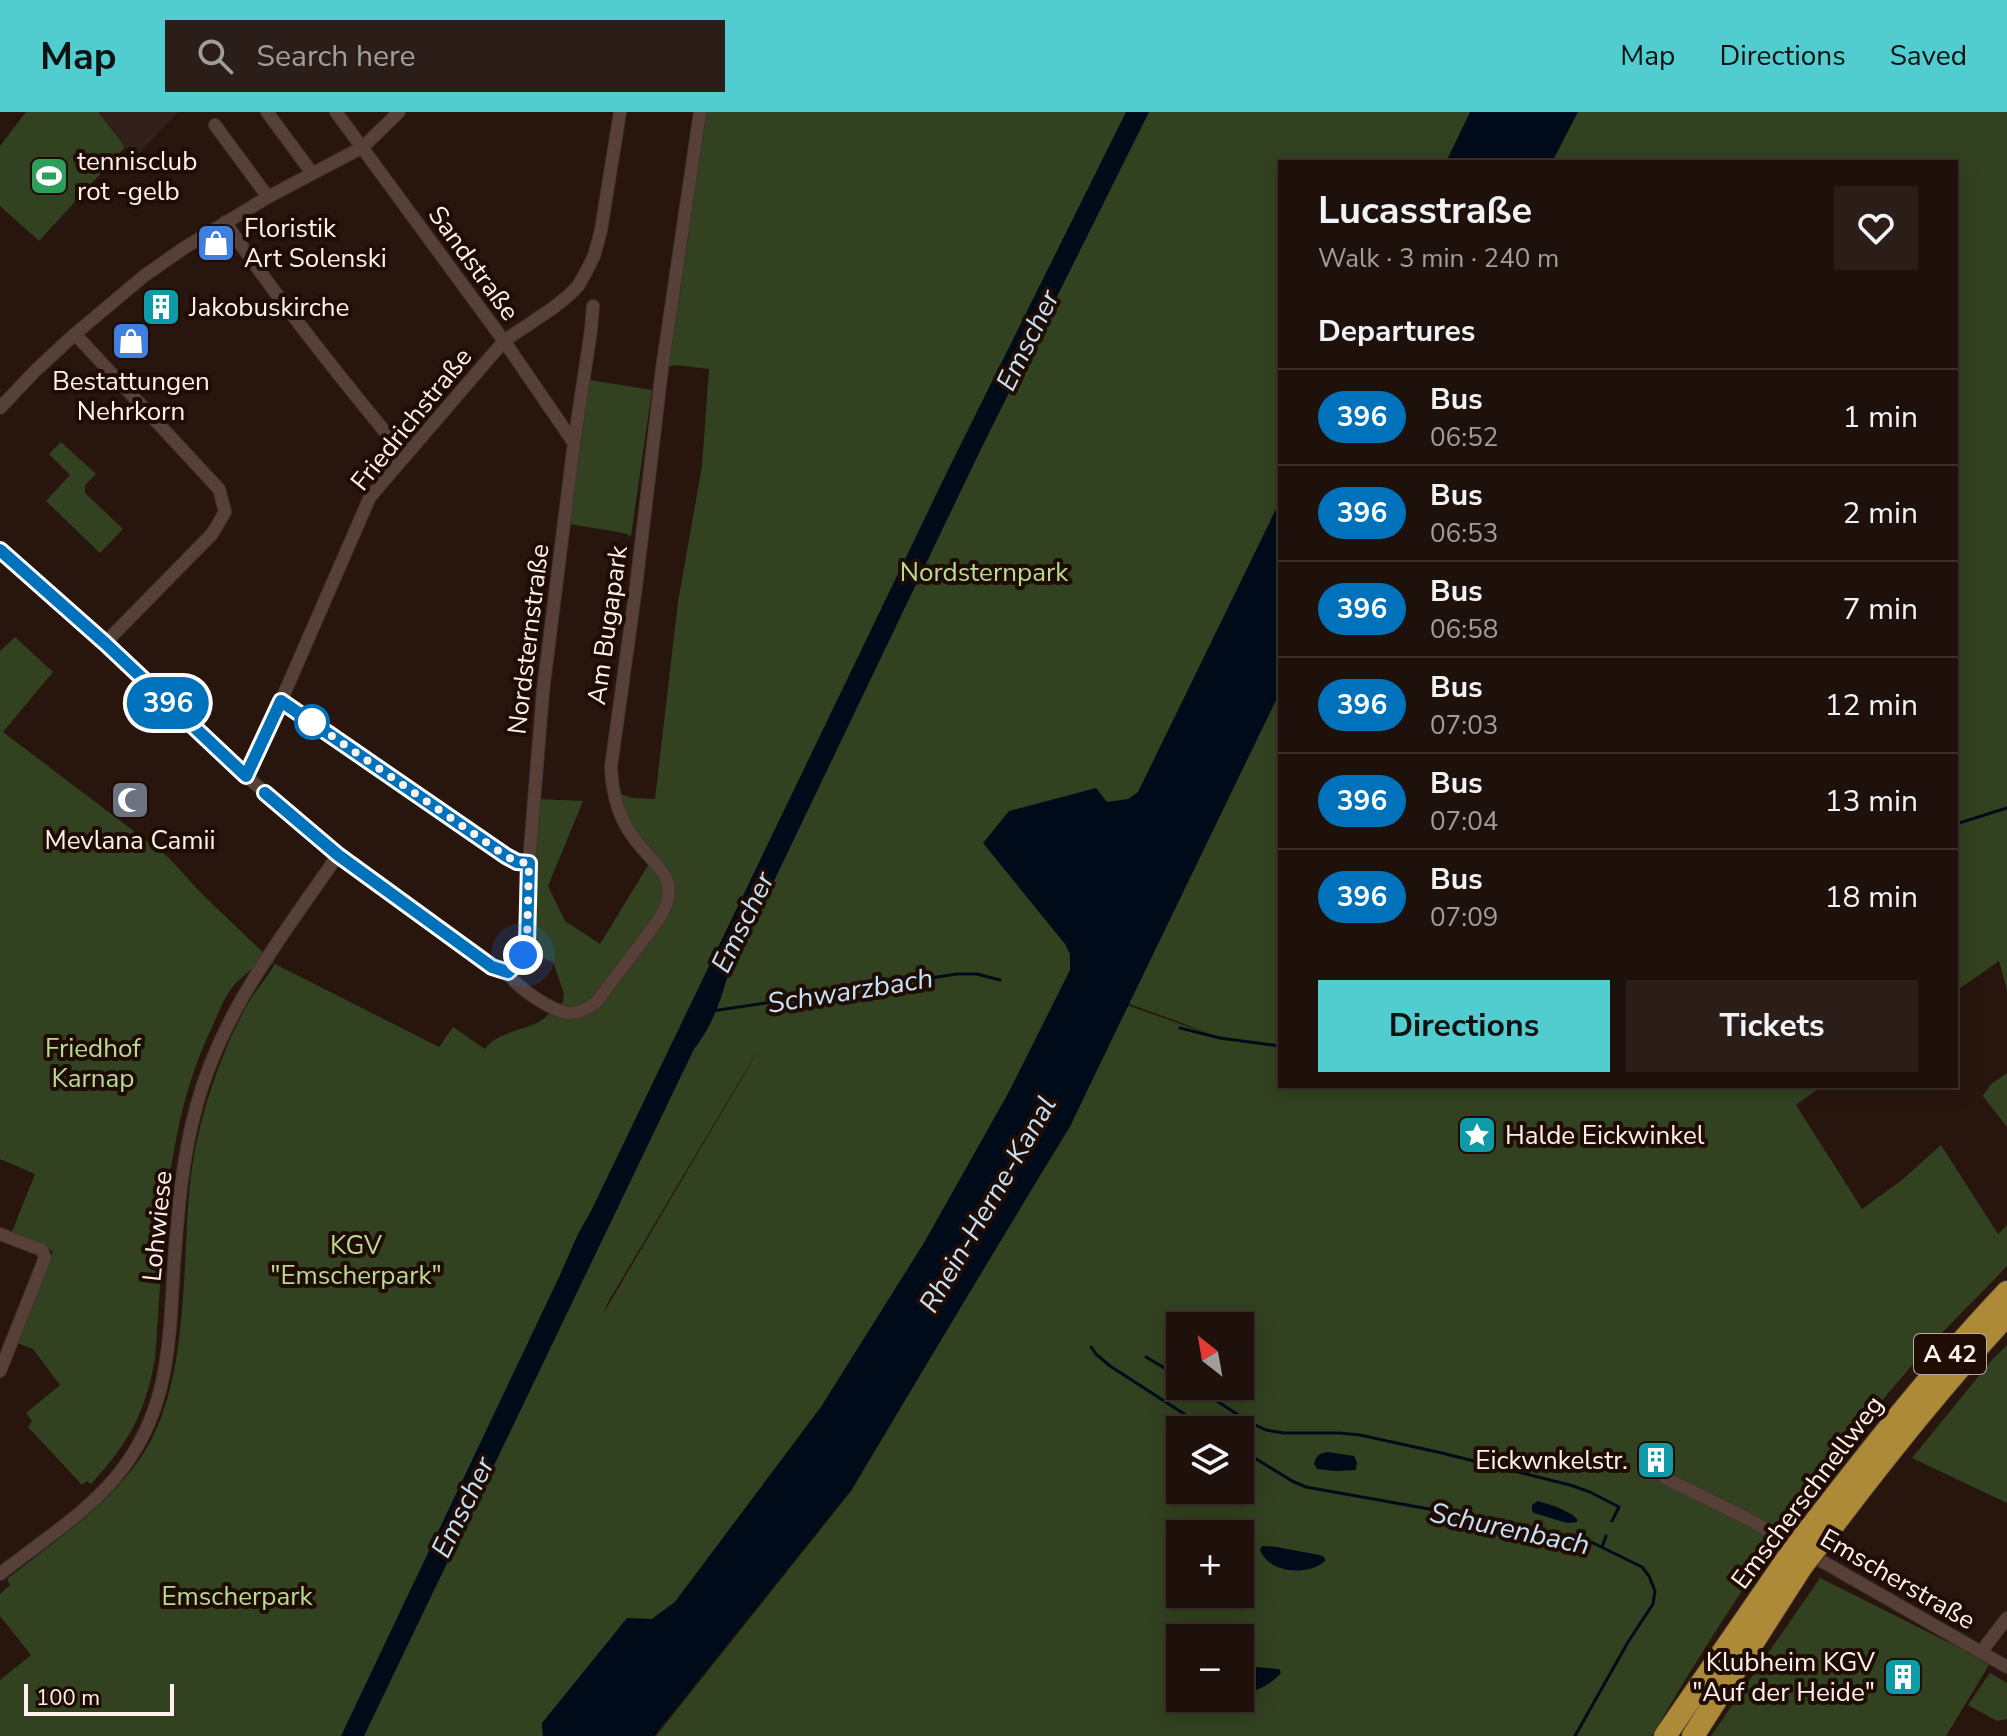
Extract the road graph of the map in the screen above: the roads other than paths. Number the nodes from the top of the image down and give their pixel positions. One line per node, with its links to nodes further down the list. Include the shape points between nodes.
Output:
1 (267, 112): 8 (street)
2 (336, 112): 7 (street, Sandstraße)
3 (399, 112): 7 (street)
4 (620, 112): 13 (street, Friedrichstraße, via 594,256 568,296)
5 (700, 112): 23 (street, Am Bugapark, via 611,767 620,814 665,876 669,900 598,1000 586,1009 560,1011 529,994)
6 (215, 125): 9 (street)
7 (363, 147): 8 (street); 13 (street, Sandstraße)
8 (312, 173): 9 (street)
9 (268, 197): 10 (street)
10 (225, 222): 12 (street, via 144,276); 16 (street)
11 (593, 306): 15 (street, Nordsternstraße)
12 (75, 334): 14 (street); 18 (street, via 219,489 225,512 212,534)
13 (504, 341): 15 (street, Sandstraße); 16 (street, Friedrichstraße)
14 (0, 408)
15 (574, 443): 22 (street, Nordsternstraße, via 543,691)
16 (405, 456): 19 (street, Friedrichstraße, via 370,497)
17 (0, 550): 18 (street, Am Bugapark)
18 (105, 643): 20 (street, Am Bugapark)
19 (281, 701): 20 (street, Friedrichstraße); 22 (street, via 506,856)
20 (246, 776): 21 (street, Am Bugapark)
21 (338, 855): 23 (street, Am Bugapark, via 492,967); 31 (street, Lohwiese, via 252,980 206,1075 182,1187 164,1380 139,1444 101,1493)
22 (529, 863): 23 (street, Nordsternstraße, via 527,944)
23 (508, 972)
24 (0, 1234): 27 (street, via 44,1253)
25 (2007, 1292): 28 (highway, Emscherschnellweg / A 42, via 1968,1334)
26 (2007, 1315): 28 (highway, Emscherschnellweg / A 42)
27 (0, 1371)
28 (1904, 1421): 30 (highway, Emscherschnellweg / A 42, bridge)
29 (1665, 1478): 33 (street, Emscherstraße, via 1748,1519)
30 (1795, 1562): 35 (highway, Emscherschnellweg / A 42); 36 (highway, Emscherschnellweg / A 42)
31 (0, 1574)
32 (2007, 1618): 33 (street, Emscherstraße)
33 (1981, 1652): 34 (street, Emscherstraße)
34 (2007, 1667)
35 (1665, 1736)
36 (1693, 1736)

